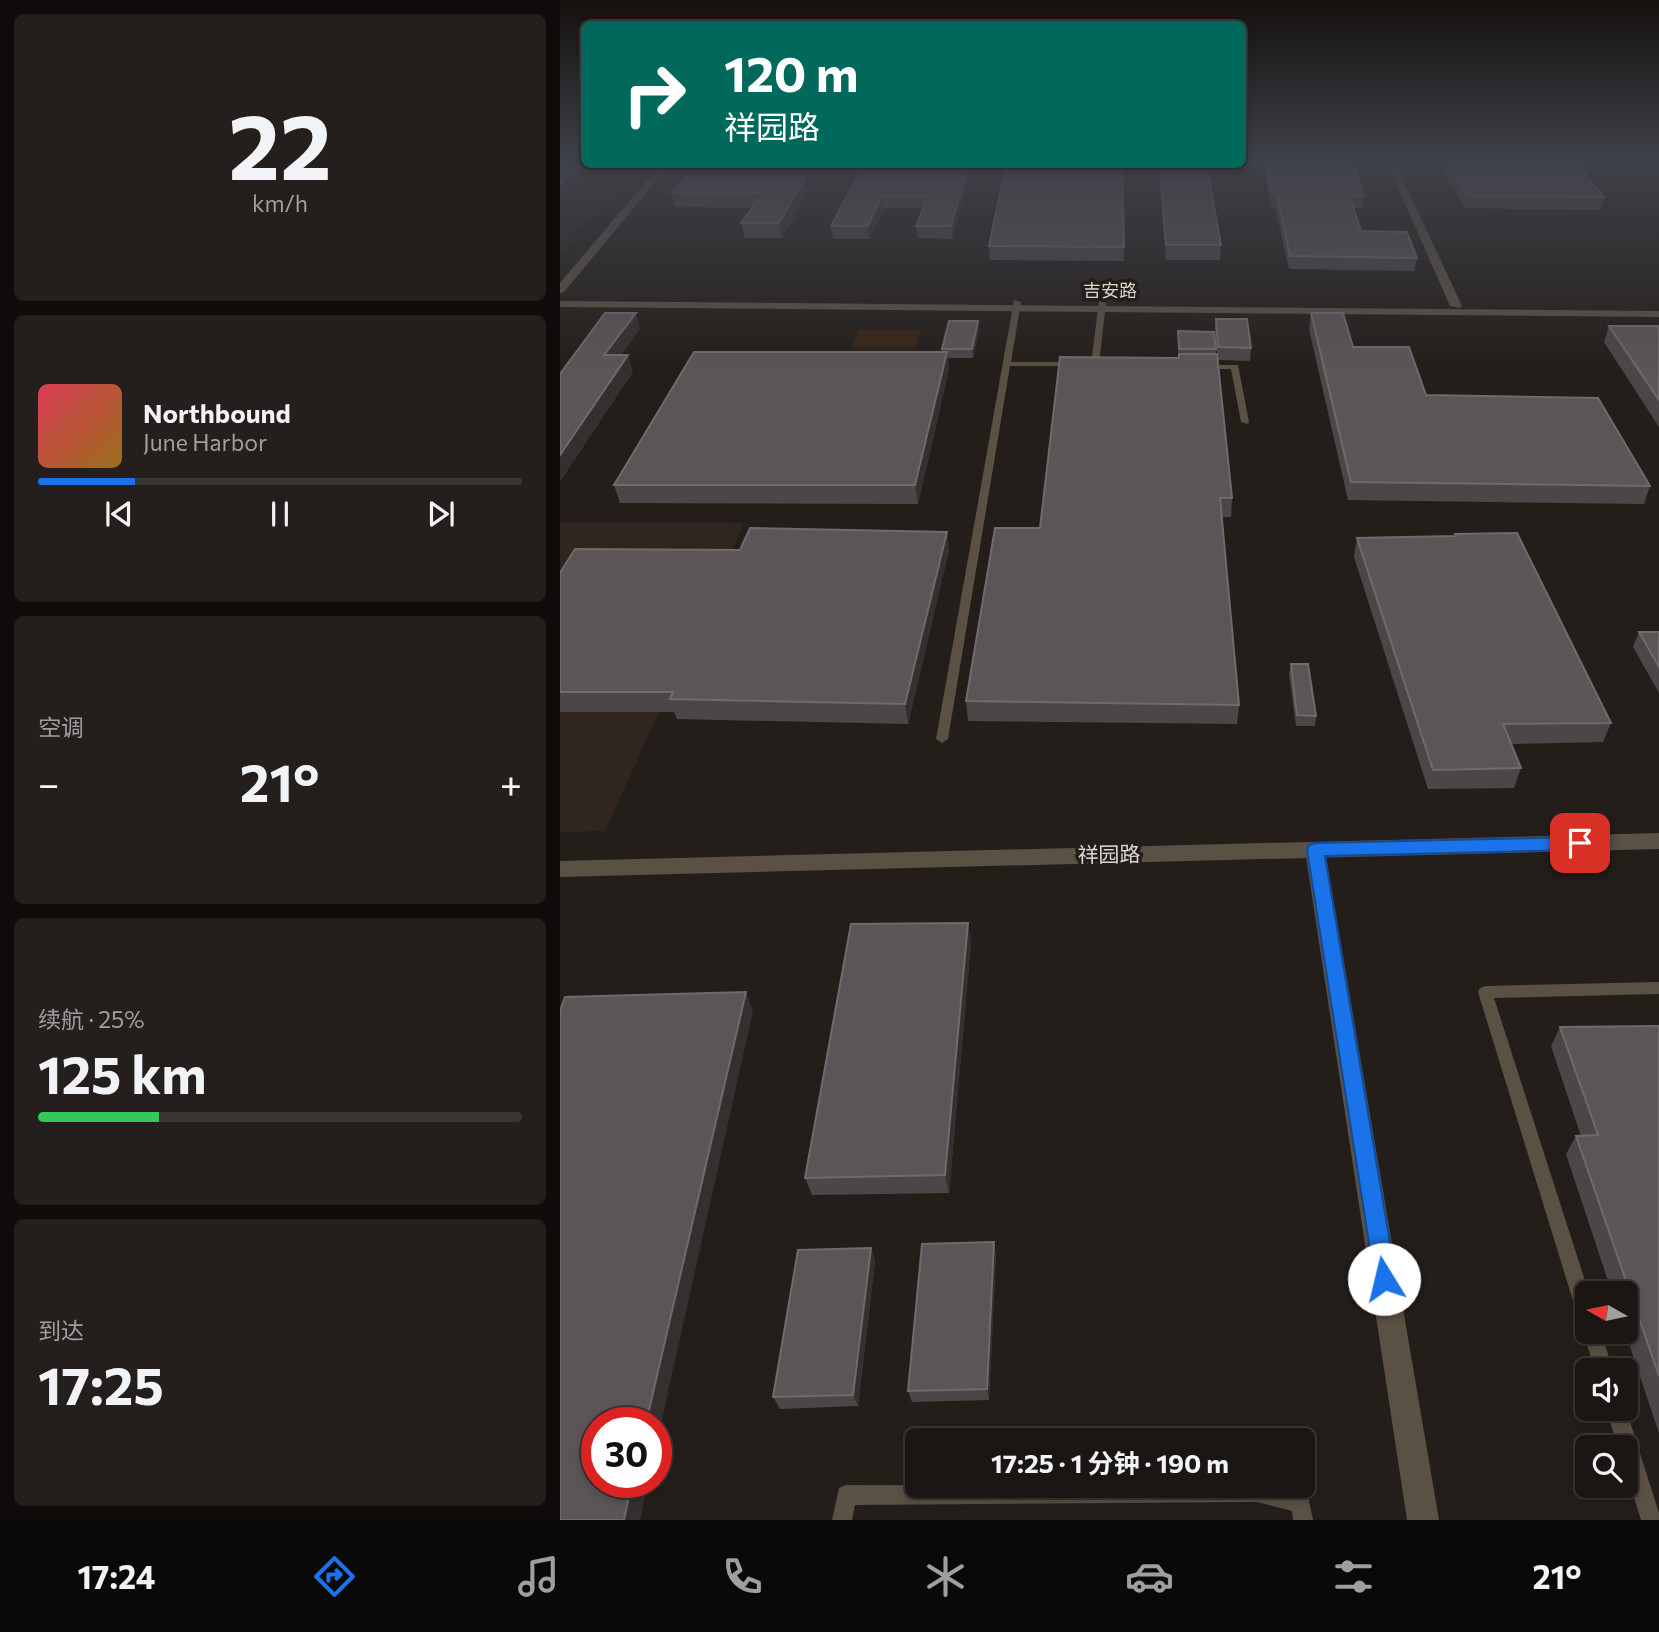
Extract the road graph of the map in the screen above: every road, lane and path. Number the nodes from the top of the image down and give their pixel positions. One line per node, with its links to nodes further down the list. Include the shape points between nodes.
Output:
1 (611, 229): 3 (street)
2 (1421, 229): 8 (street)
3 (560, 290)
4 (560, 299): 6 (street, 吉安路)
5 (560, 304): 6 (street, 吉安路)
6 (1016, 305): 7 (street, 吉安路); 11 (lane)
7 (1102, 306): 8 (street, 吉安路); 10 (street, 吉安路); 12 (lane)
8 (1456, 306): 9 (street, 吉安路)
9 (1659, 307)
10 (1659, 314)
11 (1007, 364): 12 (lane); 16 (lane)
12 (1095, 364): 13 (lane)
13 (1108, 365)
14 (1197, 367): 15 (lane, via 1235,367)
15 (1245, 422)
16 (942, 739)
17 (1659, 841): 18 (street, 祥园路)
18 (1315, 850): 19 (street, 祥园路); 25 (street)
19 (560, 869)
20 (1659, 988): 21 (lane, via 1485,992)
21 (1576, 1281)
22 (1620, 1421): 26 (lane)
23 (842, 1520): 24 (lane, via 846,1496 1257,1492 1301,1503)
24 (1303, 1520)
25 (1423, 1520)
26 (1651, 1520)

